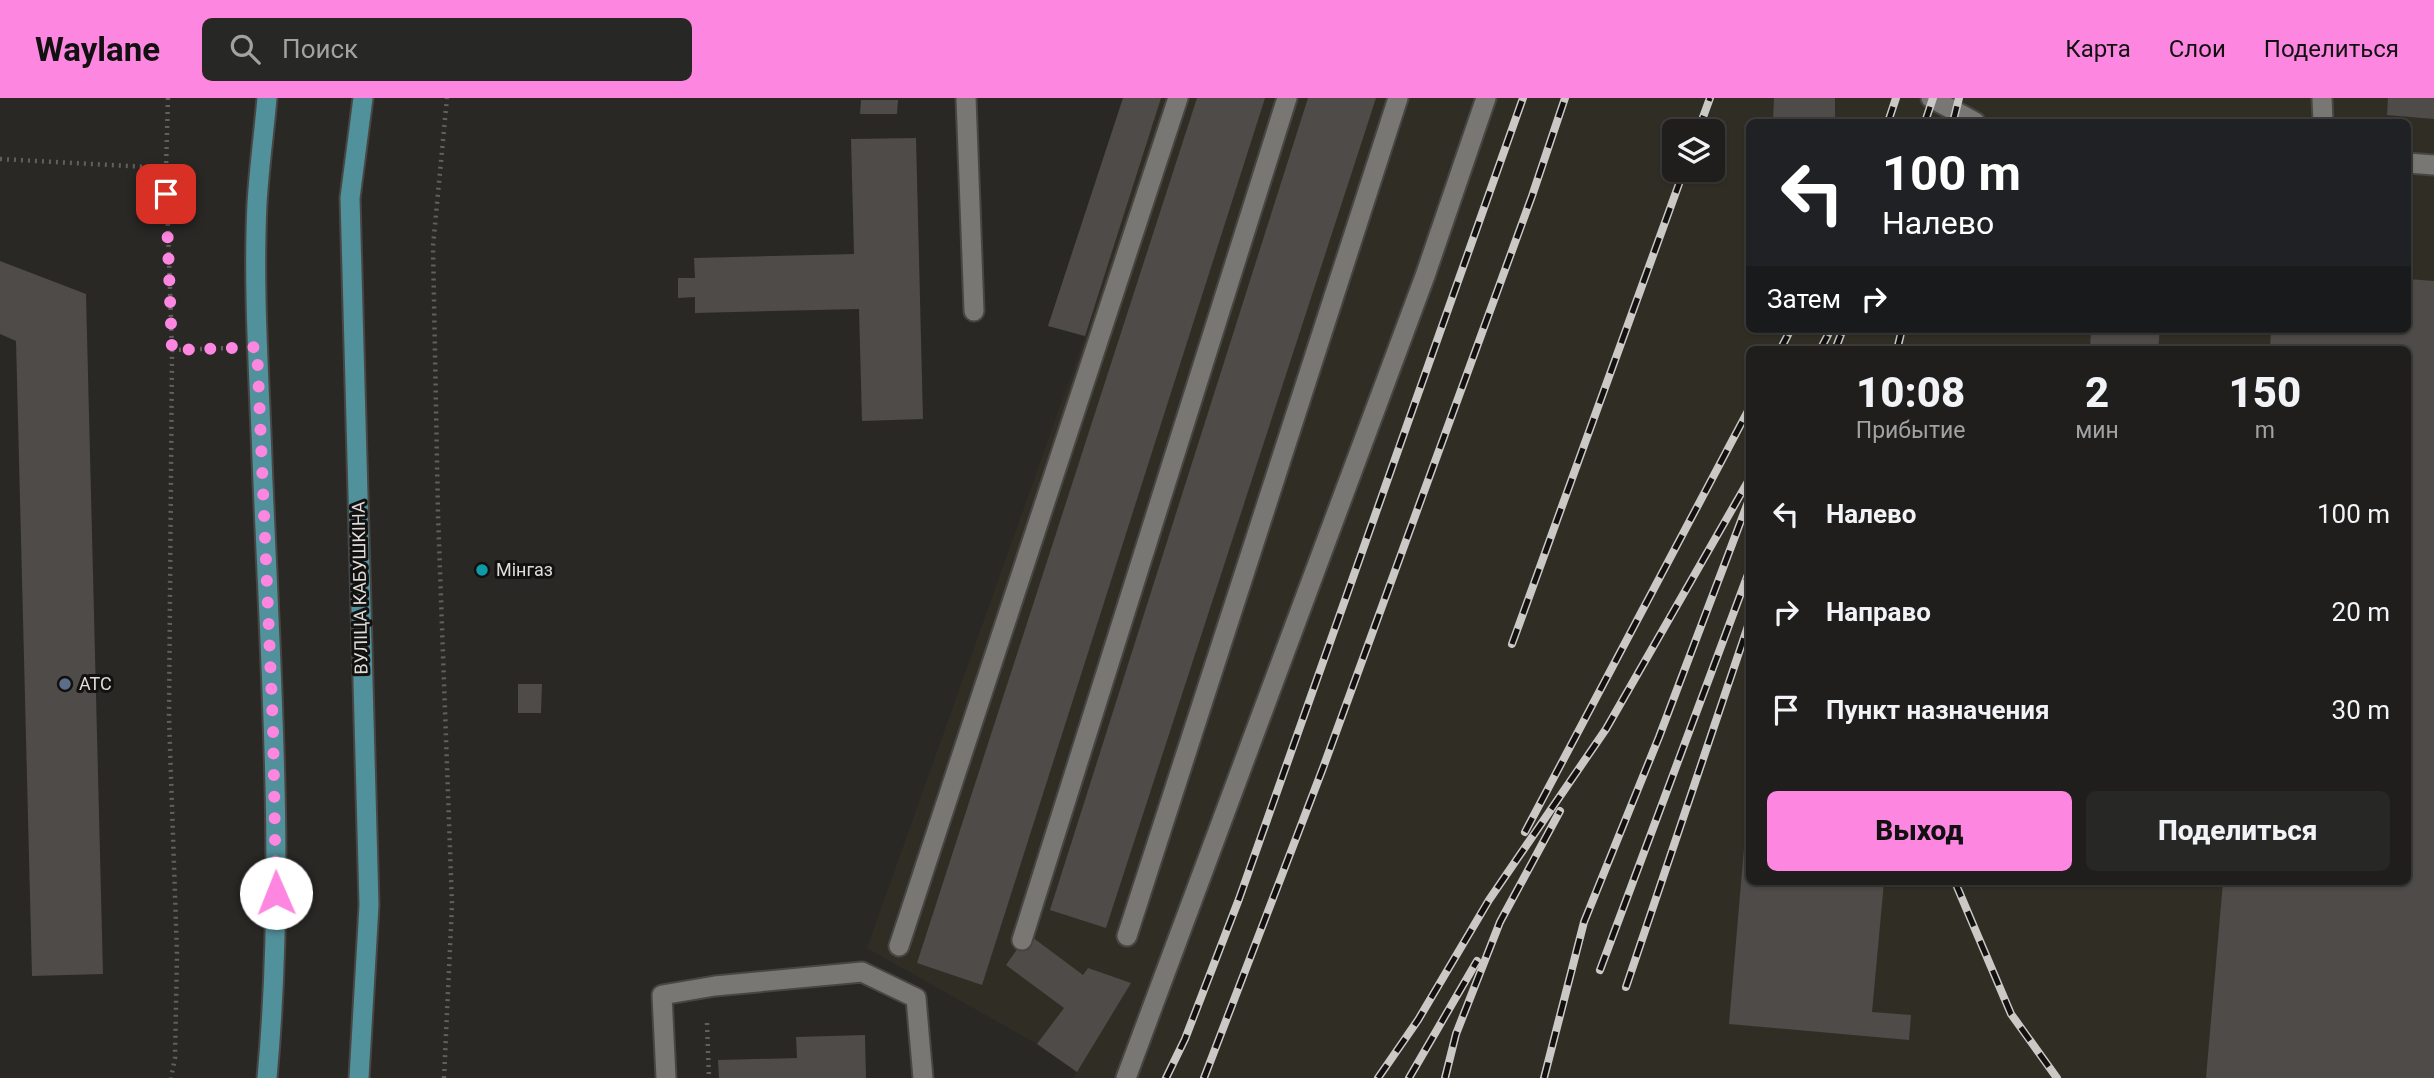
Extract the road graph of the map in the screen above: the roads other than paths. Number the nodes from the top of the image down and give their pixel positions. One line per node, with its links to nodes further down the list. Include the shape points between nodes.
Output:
1 (267, 98): 18 (main road, via 257,204 257,347 276,879)
2 (363, 98): 19 (main road, ВУЛІЦА КАБУШКІНА, via 351,198 369,905)
3 (966, 98): 14 (lane)
4 (1178, 98): 17 (lane)
5 (1287, 98): 16 (lane)
6 (1398, 98): 15 (lane)
7 (1486, 98): 22 (lane, via 1425,276)
8 (1931, 98): 10 (lane)
9 (2322, 98): 11 (lane)
10 (1970, 119)
11 (2323, 119)
12 (2411, 163): 13 (lane)
13 (2434, 165)
14 (974, 312)
15 (1126, 936)
16 (1022, 940)
17 (899, 946)
18 (267, 1078)
19 (359, 1078)
20 (666, 1078): 21 (lane, via 662,995 862,972 916,998)
21 (923, 1078)
22 (1126, 1078)

